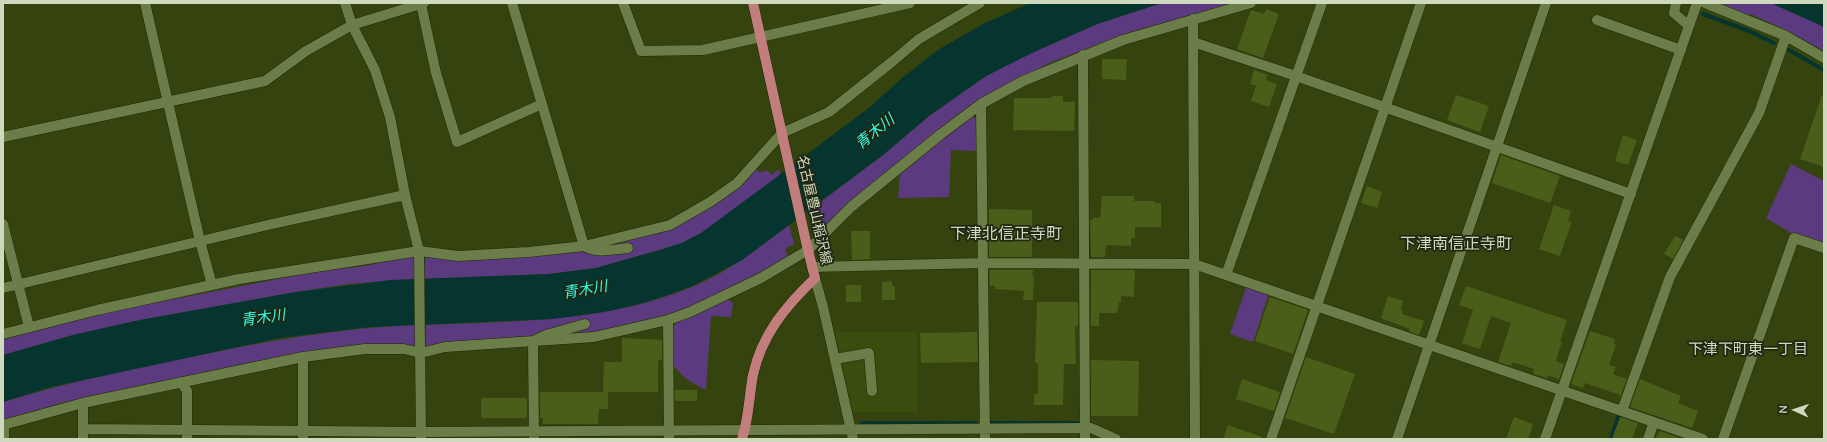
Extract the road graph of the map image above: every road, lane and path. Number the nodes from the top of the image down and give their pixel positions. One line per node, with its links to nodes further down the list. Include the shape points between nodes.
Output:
1 (145, 3): 27 (street)
2 (345, 3): 18 (street)
3 (423, 3): 18 (street); 28 (street, via 436,73 457,142)
4 (512, 3): 28 (street)
5 (623, 3): 21 (street, via 641,51 703,50)
6 (753, 3): 21 (main road, 名古屋豊山稲沢線)
7 (910, 3): 21 (street)
8 (980, 3): 31 (street, via 919,39 829,112)
9 (1251, 3): 16 (street)
10 (1322, 3): 26 (street)
11 (1421, 3): 30 (street)
12 (1546, 3): 33 (street)
13 (1676, 3): 19 (street, via 1674,13)
14 (1697, 3): 19 (street)
15 (1705, 3): 20 (street)
16 (1193, 19): 22 (street); 24 (street)
17 (1597, 20): 23 (street)
18 (352, 25): 27 (street, via 306,51 265,81); 35 (street, via 374,70 390,117)
19 (1689, 26): 23 (street)
20 (1786, 36): 25 (street); 66 (street, via 1760,113 1670,277)
21 (760, 37): 31 (main road, 名古屋豊山稲沢線)
22 (1193, 42): 26 (street); 45 (street)
23 (1681, 50): 34 (street)
24 (1082, 55): 29 (street, via 1023,81); 44 (street)
25 (1824, 58)
26 (1296, 76): 30 (street); 47 (street)
27 (167, 101): 32 (street); 37 (street)
28 (542, 104): 38 (street)
29 (981, 104): 39 (street); 43 (street)
30 (1385, 107): 33 (street); 52 (street)
31 (782, 133): 38 (street, via 737,183 710,202 670,224); 39 (main road, 名古屋豊山稲沢線)
32 (3, 137)
33 (1496, 147): 34 (street); 58 (street)
34 (1631, 194): 63 (street)
35 (406, 195): 37 (street); 42 (street)
36 (3, 224): 49 (street)
37 (200, 241): 49 (street); 50 (street)
38 (584, 246): 40 (street, via 590,250); 42 (street, via 458,256)
39 (806, 246): 46 (main road, 名古屋豊山稲沢線); 53 (street, via 761,278)
40 (628, 248)
41 (1824, 248): 88 (street, via 1794,238)
42 (419, 254): 50 (street); 59 (street)
43 (983, 263): 44 (street); 46 (street); 73 (street)
44 (1085, 263): 45 (street); 69 (street)
45 (1194, 264): 47 (street); 82 (street)
46 (812, 267): 48 (main road, 名古屋豊山稲沢線)
47 (1226, 275): 52 (street)
48 (815, 278): 61 (street); 78 (main road, 名古屋豊山稲沢線, via 790,302 774,324 762,348 753,374)
49 (18, 285): 51 (street); 55 (street)
50 (212, 285): 55 (street)
51 (3, 288)
52 (1317, 306): 58 (street); 83 (street)
53 (668, 320): 57 (street, via 594,337); 77 (street)
54 (585, 324): 57 (street)
55 (29, 327): 56 (street)
56 (3, 334)
57 (533, 341): 59 (street); 76 (street)
58 (1429, 344): 63 (street); 84 (street)
59 (421, 350): 60 (street, via 365,349); 75 (street)
60 (303, 357): 62 (street); 74 (street)
61 (835, 360): 64 (street, via 869,353); 72 (street)
62 (181, 382): 65 (street); 71 (street, via 187,391)
63 (1562, 390): 66 (street); 85 (street)
64 (872, 391)
65 (83, 402): 68 (street); 70 (street)
66 (1622, 411): 67 (street)
67 (1654, 422): 86 (street); 87 (street)
68 (4, 425): 79 (street)
69 (1085, 428): 73 (street); 80 (street); 81 (street, via 1091,428)
70 (83, 434): 71 (street)
71 (187, 434): 74 (street)
72 (852, 434): 73 (street); 78 (street)
73 (985, 434)
74 (303, 435): 75 (street)
75 (421, 435): 76 (street)
76 (534, 435): 77 (street)
77 (669, 435): 78 (street)
78 (745, 436)
79 (4, 439)
80 (1085, 439)
81 (1116, 439)
82 (1195, 439)
83 (1271, 439)
84 (1397, 439)
85 (1545, 439)
86 (1648, 439)
87 (1703, 439)
88 (1724, 439)

